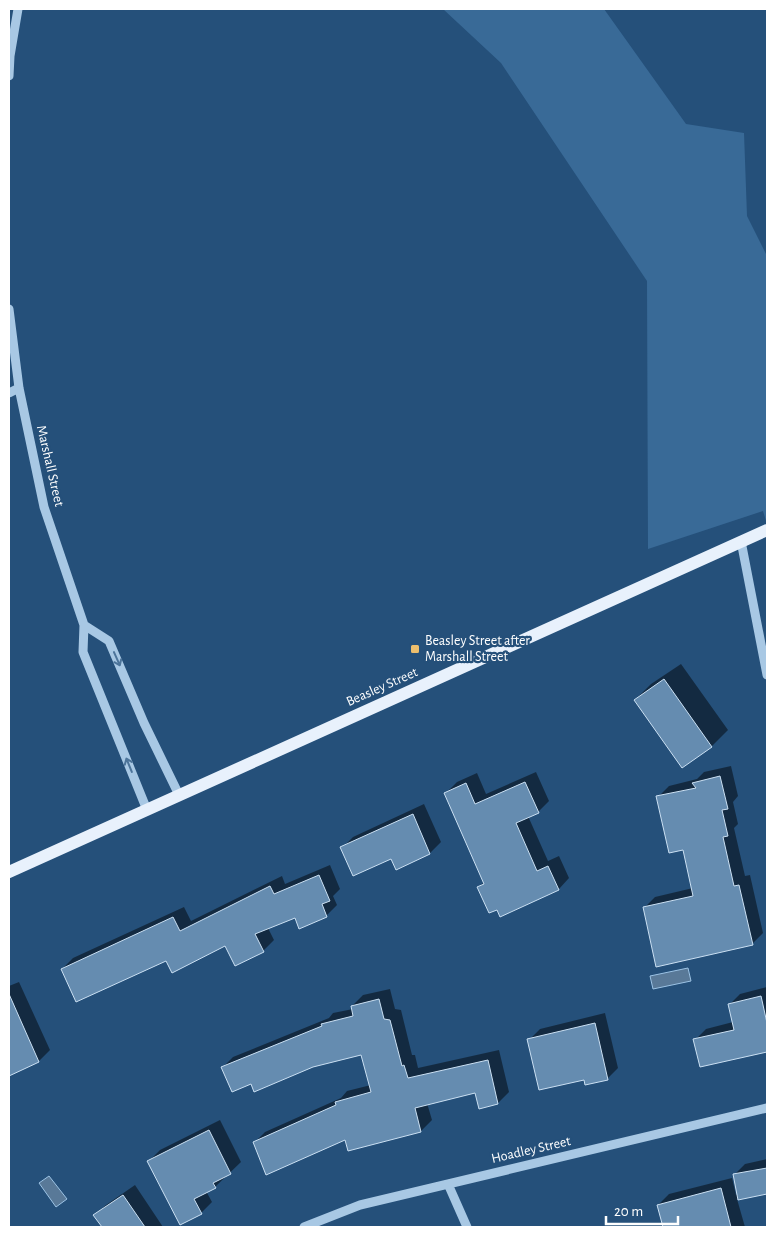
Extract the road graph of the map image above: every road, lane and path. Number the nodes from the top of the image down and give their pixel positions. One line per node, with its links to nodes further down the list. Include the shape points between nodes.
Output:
1 (18, 9): 2 (street)
2 (9, 76)
3 (9, 309): 4 (street, Marshall Street)
4 (19, 388): 5 (street); 8 (street, Marshall Street, via 44,507)
5 (9, 393)
6 (767, 530): 7 (main road, Beasley Street)
7 (741, 541): 9 (street); 10 (main road, Beasley Street)
8 (84, 625): 10 (street, one-way to 10, via 109,641); 11 (street, Marshall Street, one-way to 8, via 83,652)
9 (767, 675)
10 (179, 795): 11 (main road, Beasley Street)
11 (147, 810): 12 (main road, Beasley Street)
12 (9, 872)
13 (767, 1108): 14 (street, Hoadley Street)
14 (448, 1184): 15 (street, Hoadley Street, via 360,1206); 16 (street)
15 (304, 1227)
16 (467, 1227)

